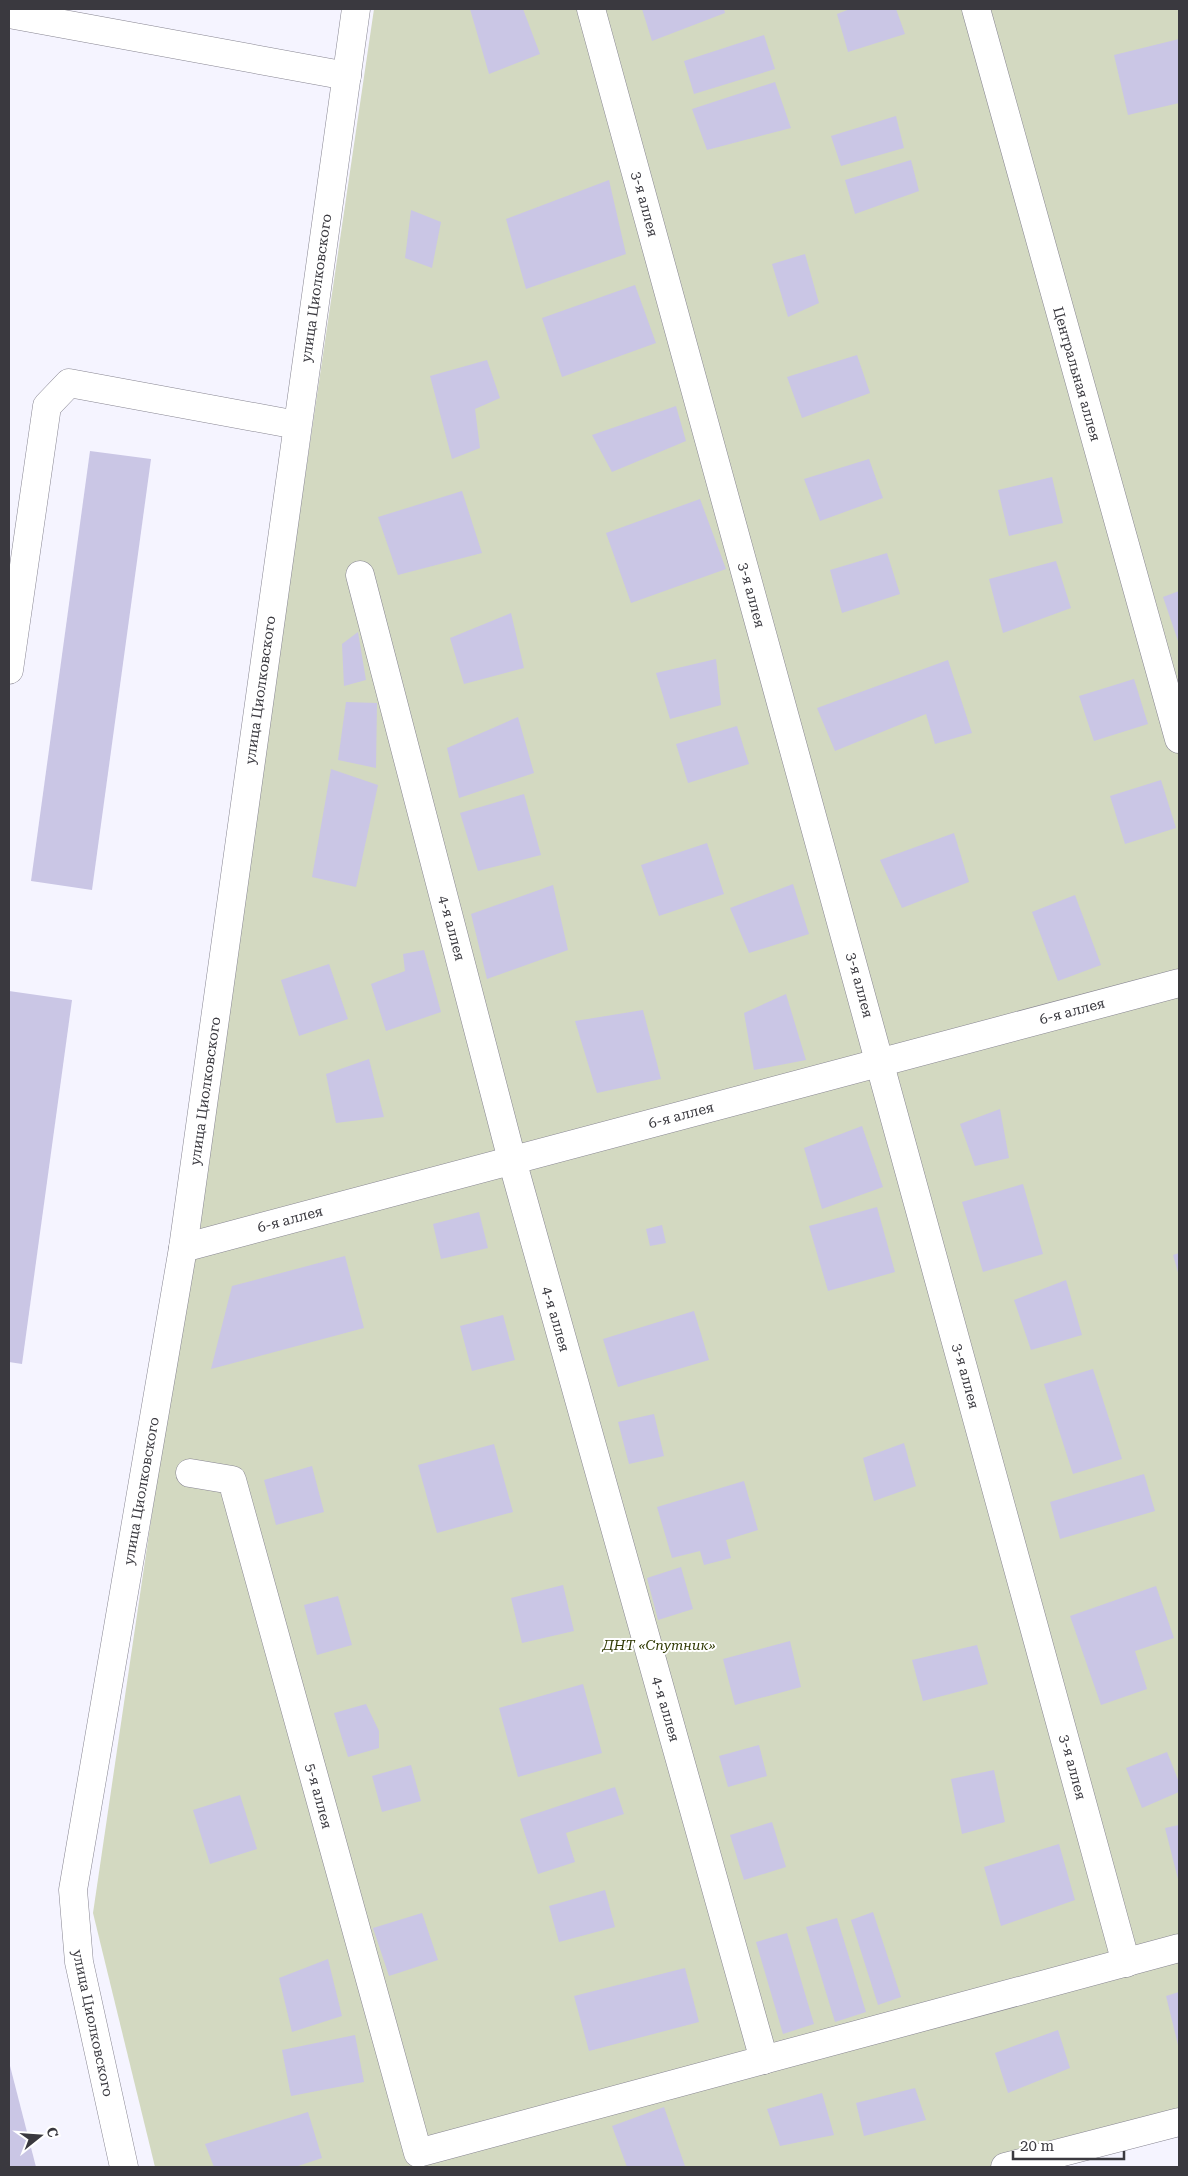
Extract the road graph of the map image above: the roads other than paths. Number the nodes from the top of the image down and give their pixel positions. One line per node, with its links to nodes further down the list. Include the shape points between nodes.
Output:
1 (356, 9): 6 (street, улица Циолковского)
2 (592, 9): 13 (street, 3-я аллея)
3 (976, 9): 11 (street, Центральная аллея)
4 (9, 14): 5 (street)
5 (65, 16): 6 (street)
6 (347, 76): 7 (street, улица Циолковского)
7 (297, 425): 8 (street, via 69,384 47,406); 15 (street, улица Циолковского)
8 (17, 557): 10 (street)
9 (360, 575): 14 (street, 4-я аллея)
10 (9, 670)
11 (1179, 739)
12 (1179, 983): 13 (street, 6-я аллея)
13 (881, 1062): 14 (street, 6-я аллея); 18 (street, 3-я аллея)
14 (512, 1160): 15 (street, 6-я аллея); 19 (street, 4-я аллея)
15 (183, 1248): 21 (street, улица Циолковского, via 73,1890 79,1962)
16 (190, 1473): 19 (street, 5-я аллея, via 232,1480 418,2153)
17 (1179, 1948): 18 (street)
18 (1126, 1963): 19 (street)
19 (764, 2060)
20 (1179, 2122): 22 (street)
21 (124, 2167)
22 (1005, 2167)

